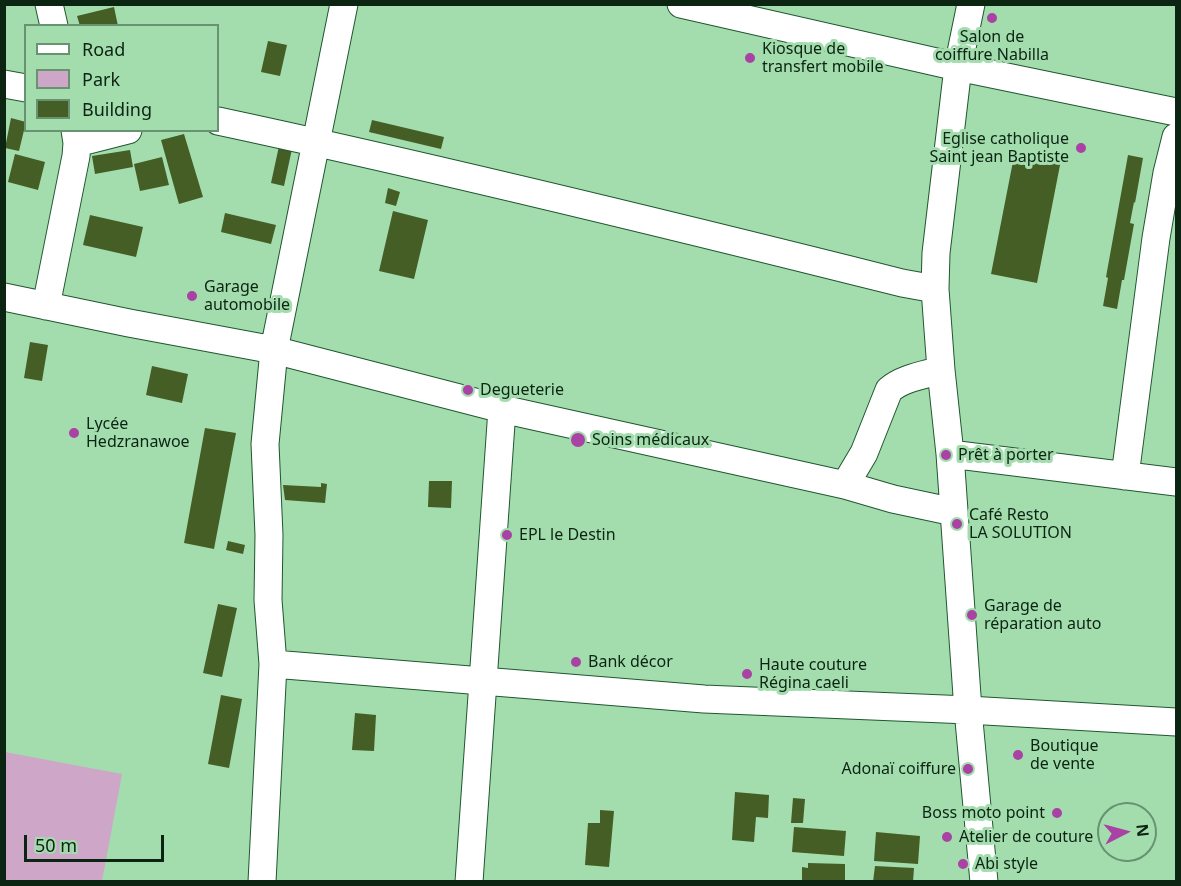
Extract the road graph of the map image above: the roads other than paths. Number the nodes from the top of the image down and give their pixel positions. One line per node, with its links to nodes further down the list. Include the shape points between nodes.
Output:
1 (49, 4): 6 (street)
2 (344, 4): 15 (street)
3 (681, 4): 5 (street)
4 (971, 4): 7 (street)
5 (734, 10): 7 (street)
6 (54, 24)
7 (958, 67): 10 (street); 16 (street)
8 (4, 84): 9 (street)
9 (24, 88)
10 (1176, 112)
11 (219, 121): 15 (street)
12 (113, 132): 13 (street)
13 (76, 137): 18 (street, via 76,156)
14 (1176, 137): 23 (street, via 1156,238)
15 (316, 142): 16 (street); 19 (street)
16 (935, 289): 20 (street)
17 (4, 297): 18 (street)
18 (46, 306): 19 (street)
19 (274, 350): 21 (street); 27 (street, via 265,444)
20 (941, 370): 22 (street); 25 (street, via 895,384 889,390 864,453)
21 (502, 409): 25 (street); 28 (street)
22 (950, 454): 23 (street); 26 (street)
23 (1125, 476): 24 (street)
24 (1176, 482)
25 (845, 485): 26 (street)
26 (954, 512): 29 (street)
27 (273, 664): 28 (street); 31 (street)
28 (483, 681): 29 (street, via 704,699); 32 (street)
29 (968, 711): 30 (street); 33 (street)
30 (1176, 722)
31 (262, 882)
32 (469, 882)
33 (984, 882)

